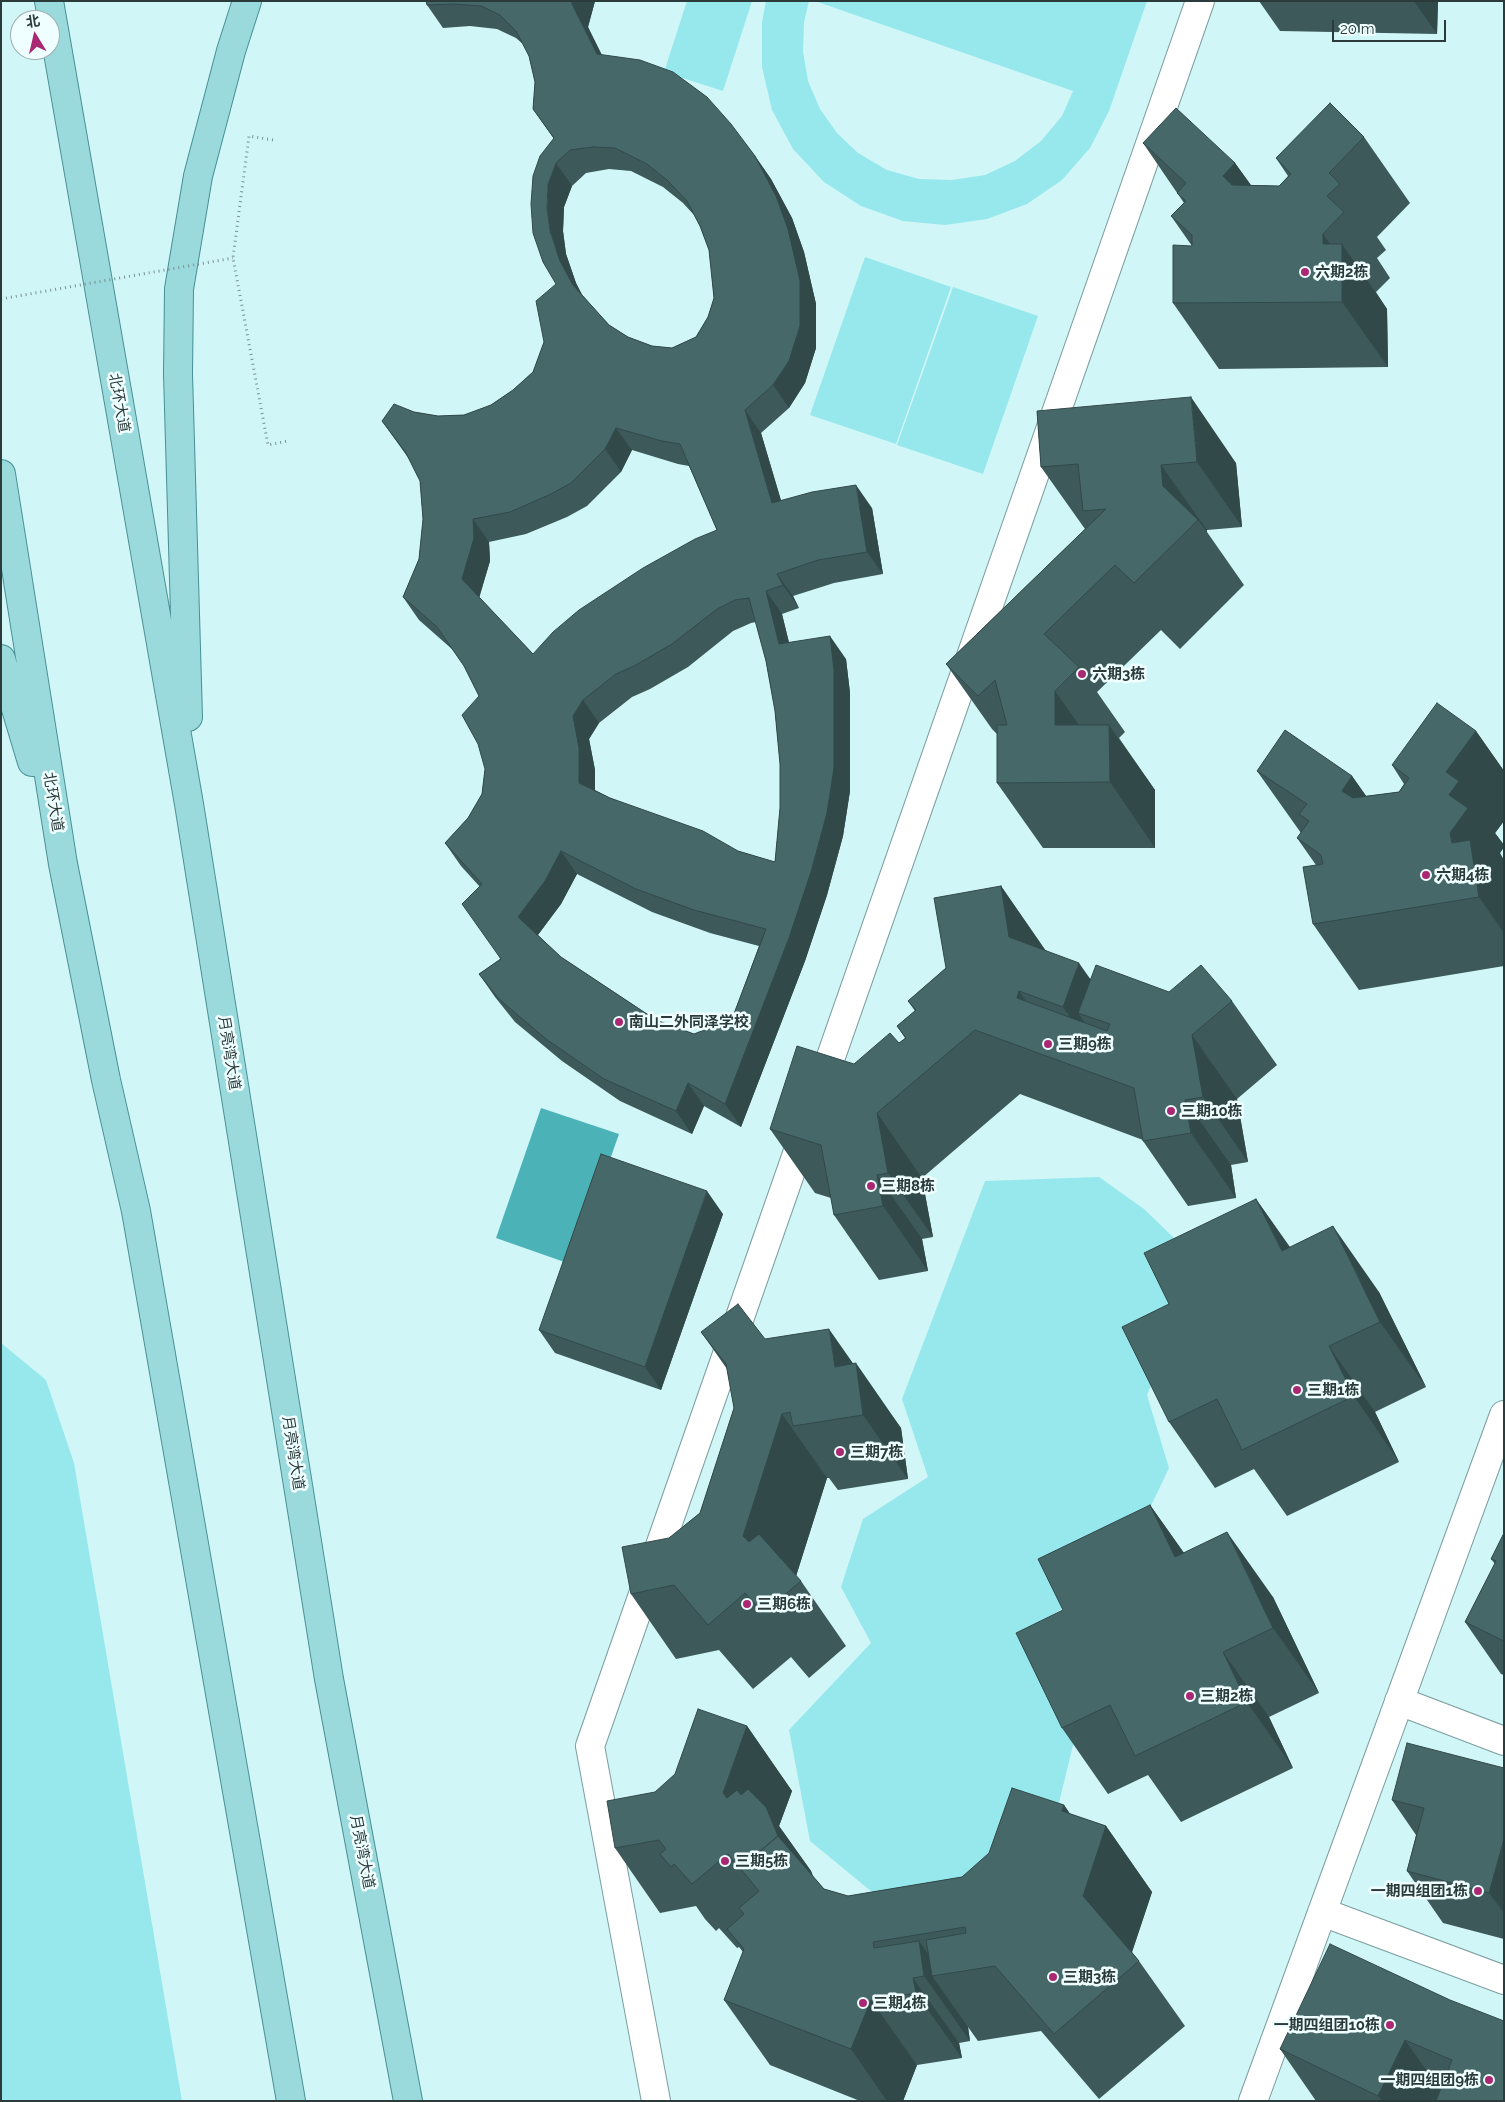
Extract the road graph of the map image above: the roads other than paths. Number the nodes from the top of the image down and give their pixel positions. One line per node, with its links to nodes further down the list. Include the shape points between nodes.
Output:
1 (49, 1): 6 (main road, 北环大道)
2 (247, 1): 6 (main road, via 198,176 179,289 178,374)
3 (1200, 1): 15 (street, via 590,1746)
4 (1, 474): 7 (main road, 北环大道)
5 (1, 658): 7 (main road)
6 (189, 804): 14 (main road, 月亮湾大道, via 329,1679)
7 (63, 864): 13 (main road, via 138,1221)
8 (1504, 1415): 9 (street)
9 (1399, 1701): 10 (street); 11 (street)
10 (1504, 1741)
11 (1322, 1912): 12 (street); 16 (street)
12 (1504, 1980)
13 (291, 2101)
14 (408, 2101)
15 (656, 2101)
16 (1253, 2101)

